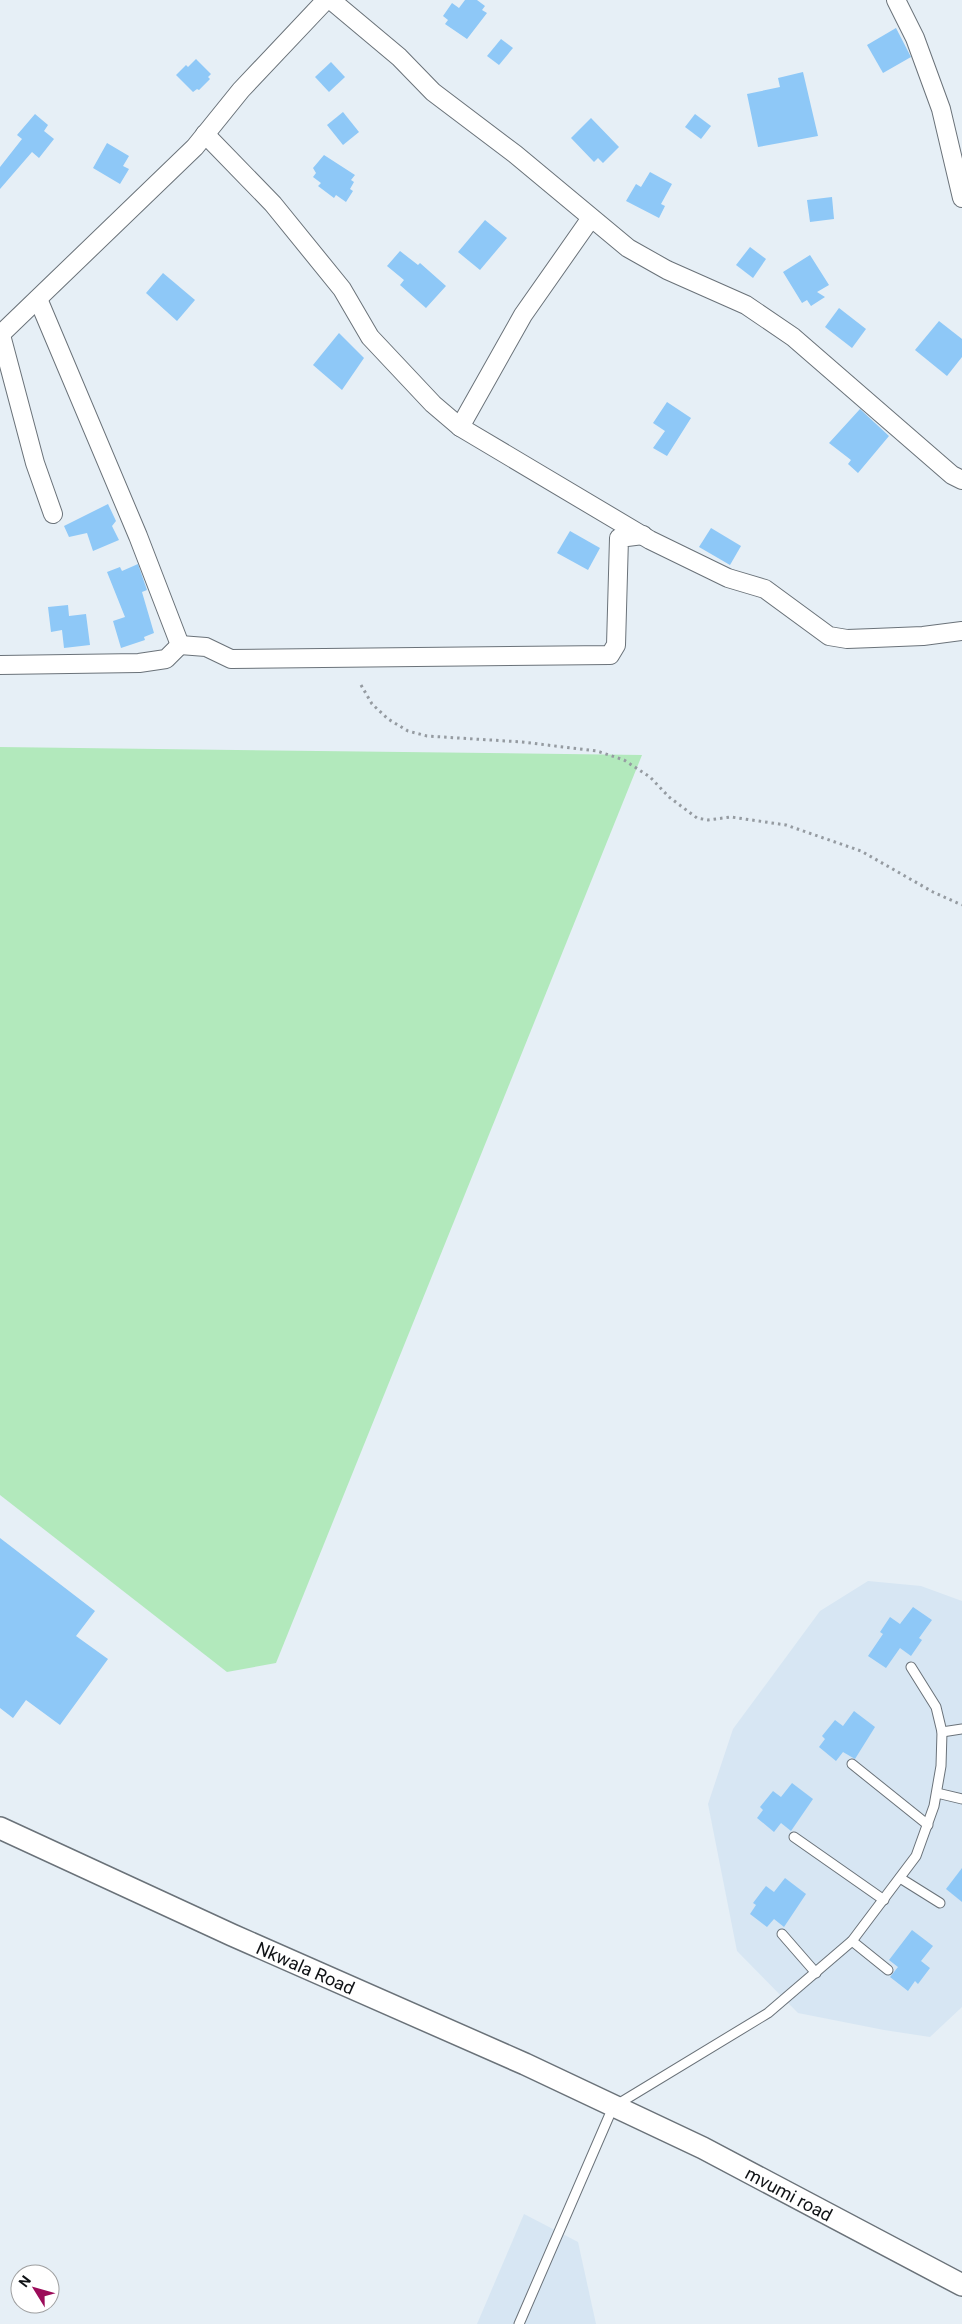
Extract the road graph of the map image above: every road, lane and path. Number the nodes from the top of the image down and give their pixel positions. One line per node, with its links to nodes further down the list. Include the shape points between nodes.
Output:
1 (326, 0): 4 (street, via 241,90)
2 (331, 0): 6 (street, via 399,57 433,92 515,154)
3 (896, 0): 5 (street, via 915,38 941,109)
4 (205, 134): 7 (street); 9 (street, via 273,204 342,289 370,338 433,404)
5 (962, 198)
6 (591, 218): 9 (street, via 523,315); 10 (street, via 628,248 667,270 746,305 793,337)
7 (38, 299): 8 (street); 14 (street, via 138,536)
8 (0, 335): 11 (street, via 35,463)
9 (460, 427): 12 (street)
10 (962, 480)
11 (53, 514)
12 (643, 535): 13 (street, via 728,578 765,589 829,636 884,638); 14 (street, via 619,538 616,645 610,655 231,659 206,648)
13 (962, 630)
14 (180, 645): 15 (street, via 166,659 139,663)
15 (0, 665)
16 (360, 685): 17 (path, via 372,704 408,731 427,736 597,751 624,760 650,777 697,818 731,817 786,825 861,851)
17 (962, 905)
18 (911, 1667): 20 (lane, via 936,1707)
19 (962, 1730): 20 (lane)
20 (942, 1732): 22 (lane)
21 (852, 1764): 24 (lane)
22 (936, 1793): 23 (lane); 24 (lane)
23 (962, 1799)
24 (928, 1825): 27 (lane, via 916,1856)
25 (0, 1828): 34 (street, Nkwala Road, via 525,2064)
26 (794, 1837): 28 (lane)
27 (900, 1878): 28 (lane); 29 (lane)
28 (884, 1900): 31 (lane)
29 (940, 1903)
30 (782, 1934): 33 (lane)
31 (852, 1941): 32 (lane); 33 (lane)
32 (888, 1970)
33 (816, 1973): 34 (lane, via 768,2014)
34 (613, 2107): 35 (street, mvumi road, via 703,2148); 36 (lane)
35 (962, 2285)
36 (519, 2324)

